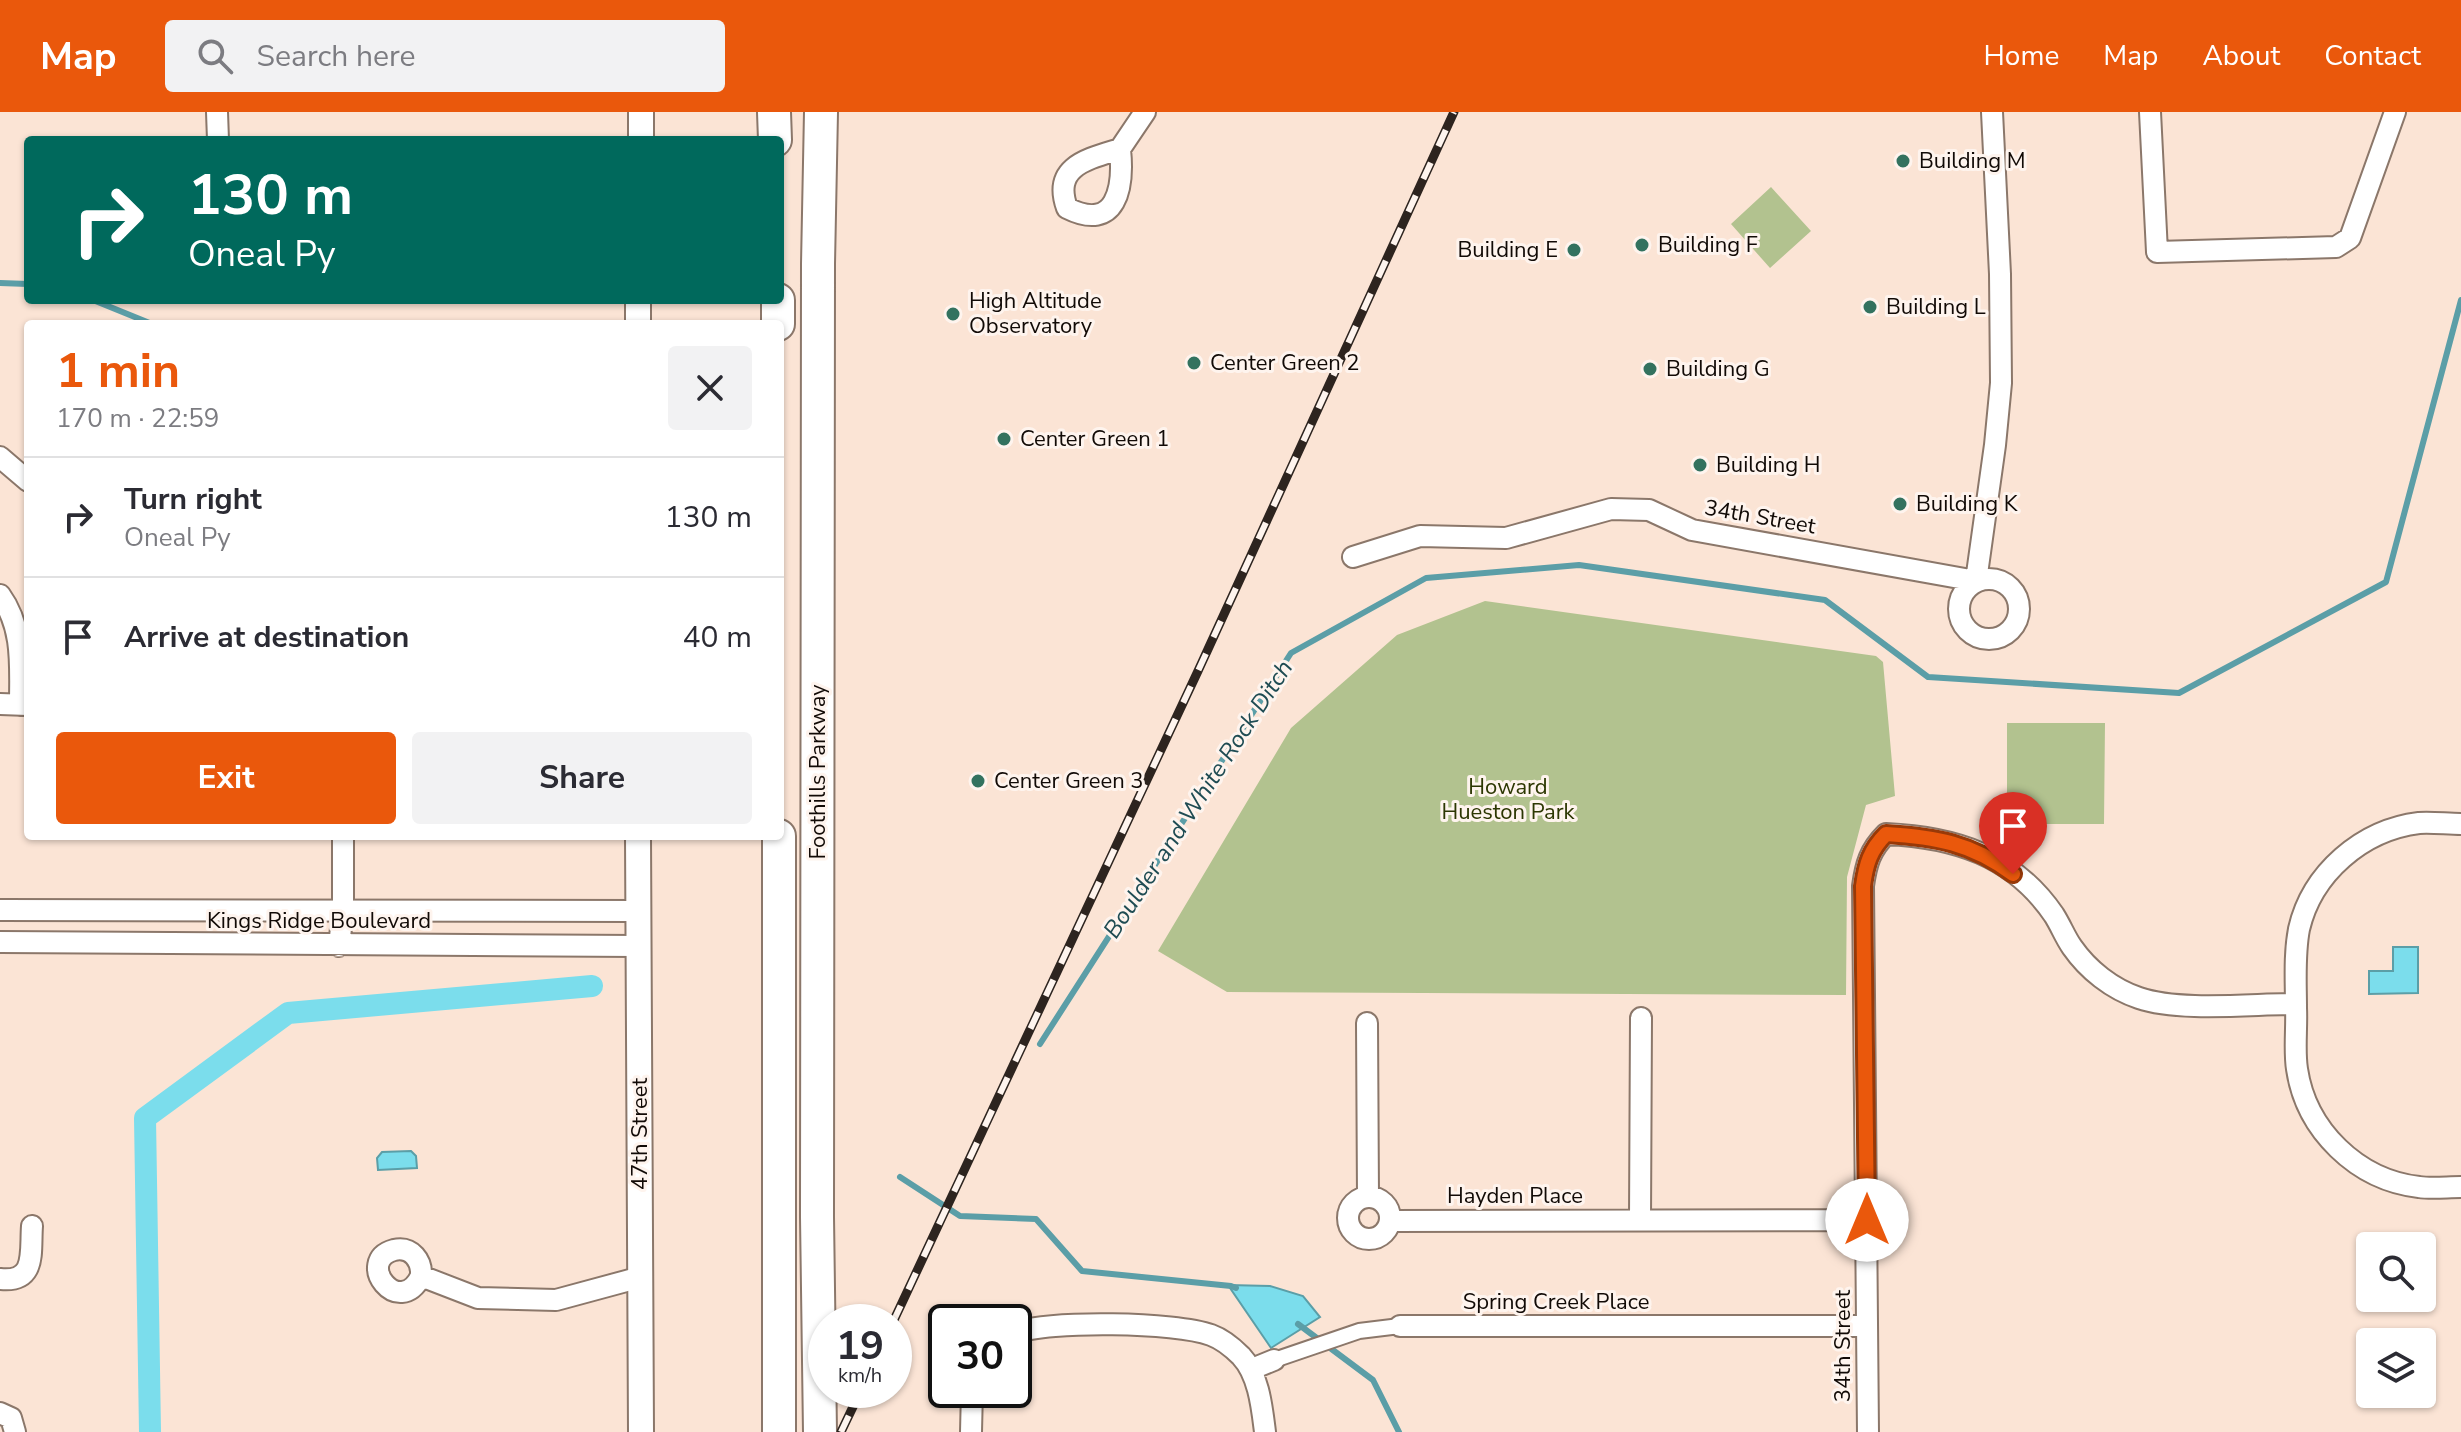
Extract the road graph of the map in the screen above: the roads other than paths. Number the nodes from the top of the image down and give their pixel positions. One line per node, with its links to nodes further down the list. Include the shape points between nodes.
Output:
1 (217, 112): 9 (street)
2 (641, 112): 10 (street)
3 (774, 112): 11 (highway)
4 (821, 112): 50 (highway, Foothills Parkway)
5 (1145, 112): 12 (street)
6 (1992, 112): 15 (street, 34th Street, via 2001,383 1976,581 1692,530 1649,510 1634,509 1611,509 1506,538 1420,536)
7 (2150, 112): 8 (street, via 2157,252 2336,247 2350,238)
8 (2395, 112)
9 (218, 136)
10 (641, 136)
11 (775, 136)
12 (1120, 149)
13 (0, 457): 14 (street)
14 (24, 478)
15 (1353, 557)
16 (0, 595): 17 (street, via 14,618 19,642)
17 (16, 705)
18 (2461, 824): 28 (street, via 2390,829 2339,860 2314,891 2300,929)
19 (343, 840): 23 (street)
20 (638, 840): 24 (street, 47th Street)
21 (779, 840): 47 (highway, Foothills Parkway)
22 (0, 910): 23 (street, Kings Ridge Boulevard)
23 (343, 910): 24 (street, Kings Ridge Boulevard); 26 (street)
24 (638, 911): 27 (street, 47th Street)
25 (0, 942): 26 (street, Kings Ridge Boulevard)
26 (339, 946): 27 (street, Kings Ridge Boulevard)
27 (638, 946): 38 (street, 47th Street)
28 (2296, 1004): 31 (street, via 2297,1069 2308,1107 2330,1141 2379,1177 2418,1187); 34 (street, 34th Street, via 2166,1005 2137,997 2086,965 2031,888 1995,860 1963,845 1886,834 1866,862 1863,886)
29 (1641, 1018): 33 (street)
30 (1367, 1023): 32 (street, Hayden Place)
31 (2461, 1187)
32 (1368, 1197): 35 (street, via 1386,1205); 35 (street, Hayden Place, via 1351,1208 1349,1221 1355,1233 1374,1238)
33 (1640, 1219): 34 (street, Hayden Place); 35 (street, Hayden Place)
34 (1867, 1220): 41 (street, 34th Street)
35 (1390, 1221)
36 (32, 1226): 39 (street, via 28,1270 22,1277)
37 (421, 1276): 38 (street, via 478,1298 556,1300)
38 (641, 1277): 49 (street, 47th Street)
39 (0, 1279)
40 (1400, 1326): 41 (street, Spring Creek Place); 43 (street, Spring Creek Place, via 1359,1331)
41 (1867, 1326): 53 (street, 34th Street)
42 (1032, 1330): 44 (street, via 1149,1326 1208,1334)
43 (1274, 1360): 44 (street, Spring Creek Place)
44 (1252, 1369): 52 (street)
45 (972, 1408): 51 (street)
46 (0, 1413): 48 (street, via 11,1418)
47 (779, 1425)
48 (15, 1432)
49 (641, 1432)
50 (820, 1432)
51 (971, 1432)
52 (1265, 1432)
53 (1868, 1432)

